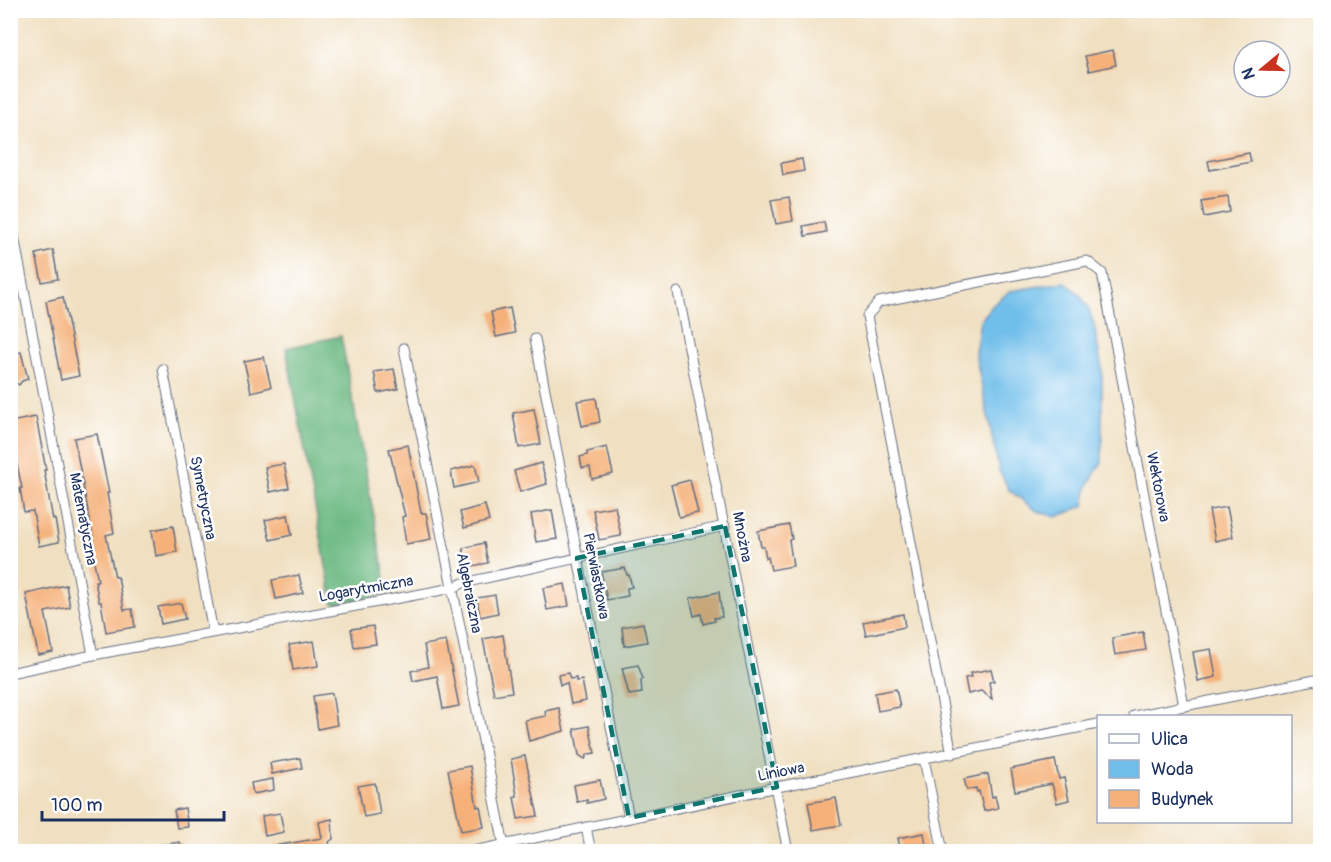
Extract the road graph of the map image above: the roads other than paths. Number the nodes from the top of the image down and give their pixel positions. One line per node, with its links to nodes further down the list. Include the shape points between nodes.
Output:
1 (10, 215): 10 (street, Matematyczna)
2 (678, 292): 6 (street, Mnożna)
3 (535, 339): 7 (street, Pierwiastkowa)
4 (404, 348): 8 (street, Algebraiczna)
5 (163, 369): 9 (street, Symetryczna)
6 (725, 526): 7 (street, Logarytmiczna); 18 (street, Mnożna)
7 (577, 558): 8 (street, Logarytmiczna); 19 (street, Pierwiastkowa)
8 (453, 588): 9 (street, Logarytmiczna); 21 (street, Algebraiczna)
9 (213, 632): 10 (street, Logarytmiczna)
10 (93, 655): 11 (street, Logarytmiczna)
11 (10, 673)
12 (1320, 679): 13 (street)
13 (1184, 706): 14 (street); 16 (street, Wektorowa, via 1101,273 1087,261 879,302 867,316)
14 (1143, 715)
15 (1097, 724): 16 (street, Liniowa)
16 (952, 754): 17 (street, Liniowa)
17 (924, 759): 18 (street, Liniowa); 26 (street)
18 (777, 787): 19 (street, Liniowa); 25 (street, Mnożna)
19 (628, 818): 20 (street, Liniowa)
20 (586, 827): 21 (street, Liniowa); 24 (street)
21 (504, 844): 22 (street, Liniowa)
22 (493, 849): 23 (street, Liniowa)
23 (469, 852)
24 (591, 852)
25 (788, 852)
26 (943, 852)

